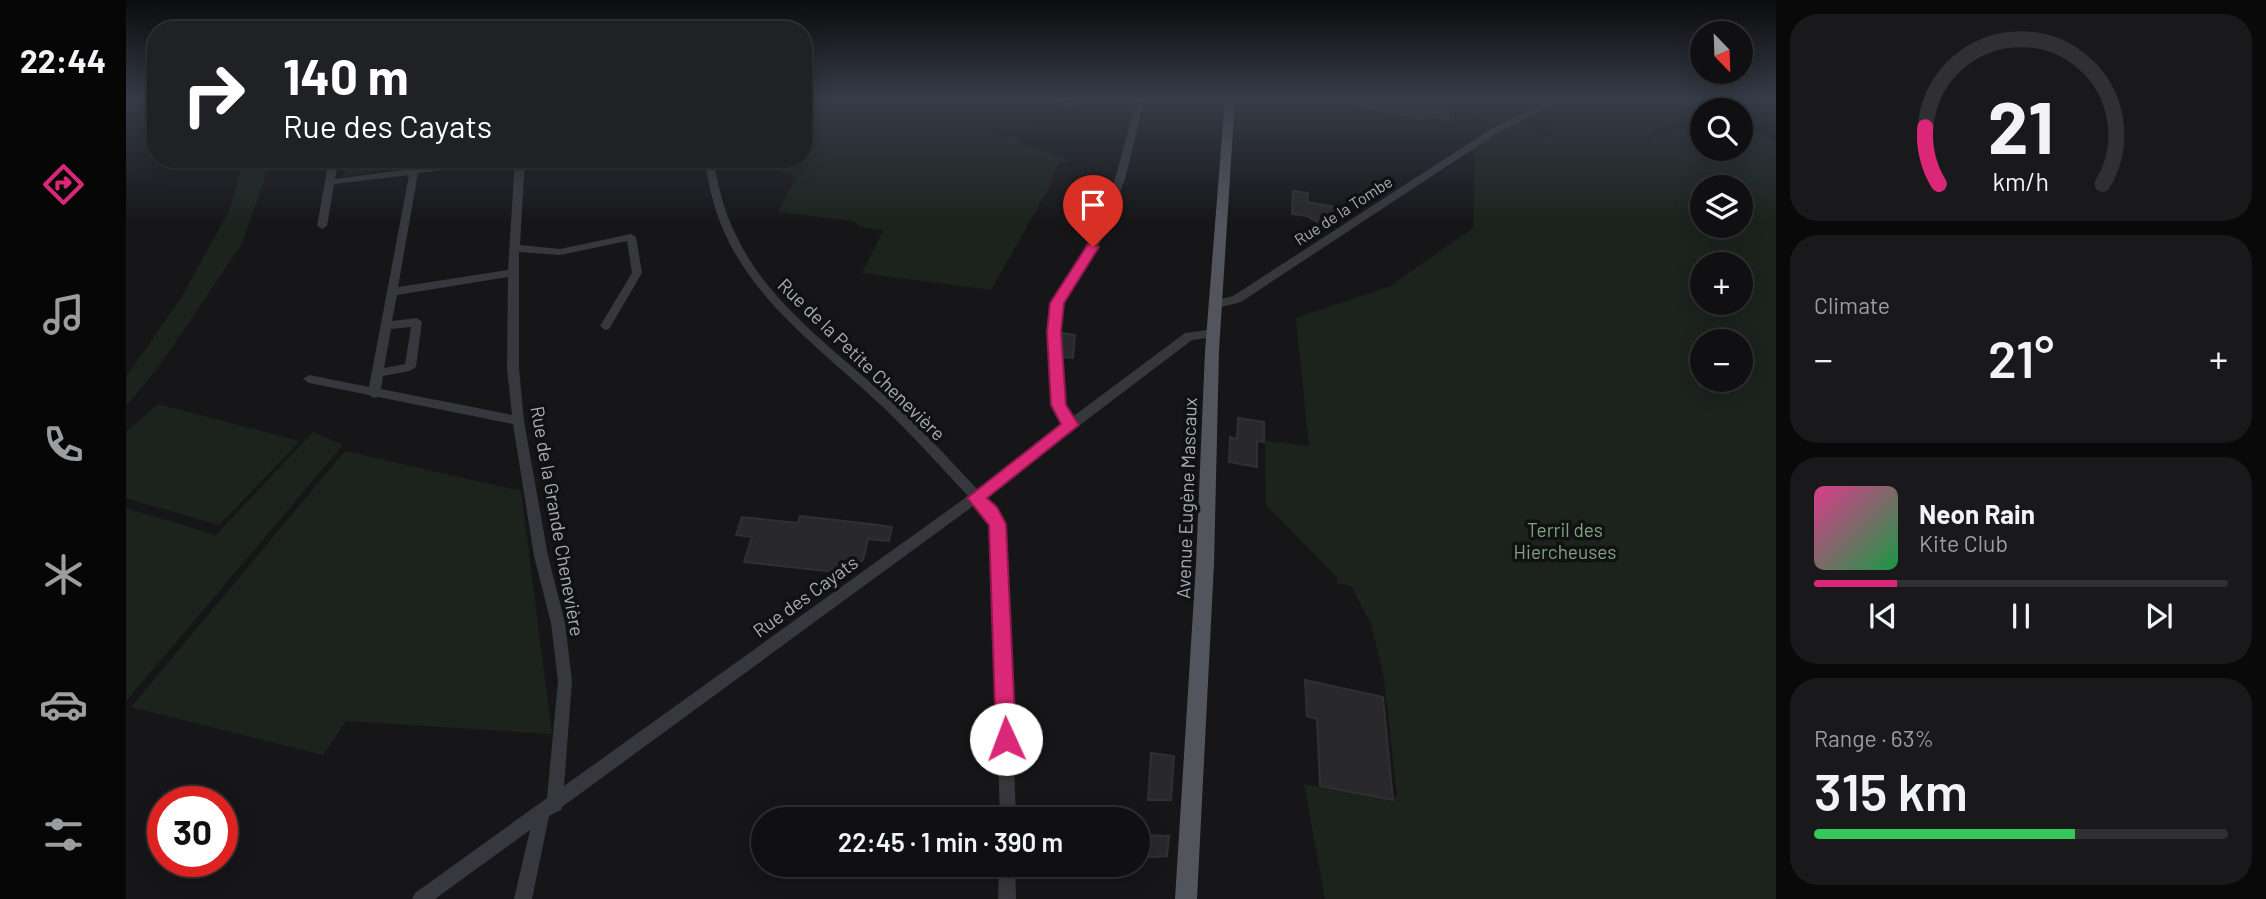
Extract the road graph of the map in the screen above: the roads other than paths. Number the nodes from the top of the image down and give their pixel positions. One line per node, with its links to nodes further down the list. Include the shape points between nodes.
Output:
1 (1130, 140): 23 (street, via 1102,228 1057,303 1058,405)
2 (1227, 140): 15 (main road, Avenue Eugène Mascaux)
3 (1480, 140): 15 (street, Rue de la Tombe, via 1237,299)
4 (332, 168): 10 (street)
5 (414, 168): 9 (street)
6 (437, 168): 9 (street)
7 (519, 168): 12 (street, Rue de la Grande Chenevière)
8 (709, 168): 24 (street, Rue de la Petite Chenevière, via 713,196 738,253 758,282 887,404)
9 (414, 171): 10 (street); 14 (street)
10 (330, 182): 11 (street)
11 (323, 226)
12 (515, 248): 13 (street, Rue de la Grande Chenevière); 17 (street, via 560,252 631,237 637,273)
13 (513, 273): 14 (street); 22 (street, Rue de la Grande Chenevière)
14 (392, 292): 16 (street)
15 (1218, 298): 18 (main road, Avenue Eugène Mascaux)
16 (386, 326): 19 (street); 19 (street, via 417,322 410,367)
17 (605, 326)
18 (1214, 334): 23 (street, Rue des Cayats, via 1189,336); 32 (main road, Avenue Eugène Mascaux)
19 (378, 373): 21 (street)
20 (309, 379): 21 (street)
21 (374, 394): 22 (street)
22 (518, 421): 25 (street, Rue de la Grande Chenevière, via 565,681)
23 (1071, 425): 24 (street, Rue des Cayats)
24 (975, 498): 25 (street, Rue des Cayats); 26 (street, Rue de la Petite Chenevière, via 998,524)
25 (555, 804): 27 (street, Rue des Cayats)
26 (1008, 807)
27 (541, 815): 29 (street, Rue des Cayats); 30 (street)
28 (1007, 877): 31 (street)
29 (421, 899)
30 (523, 899)
31 (1007, 899)
32 (1186, 899)

